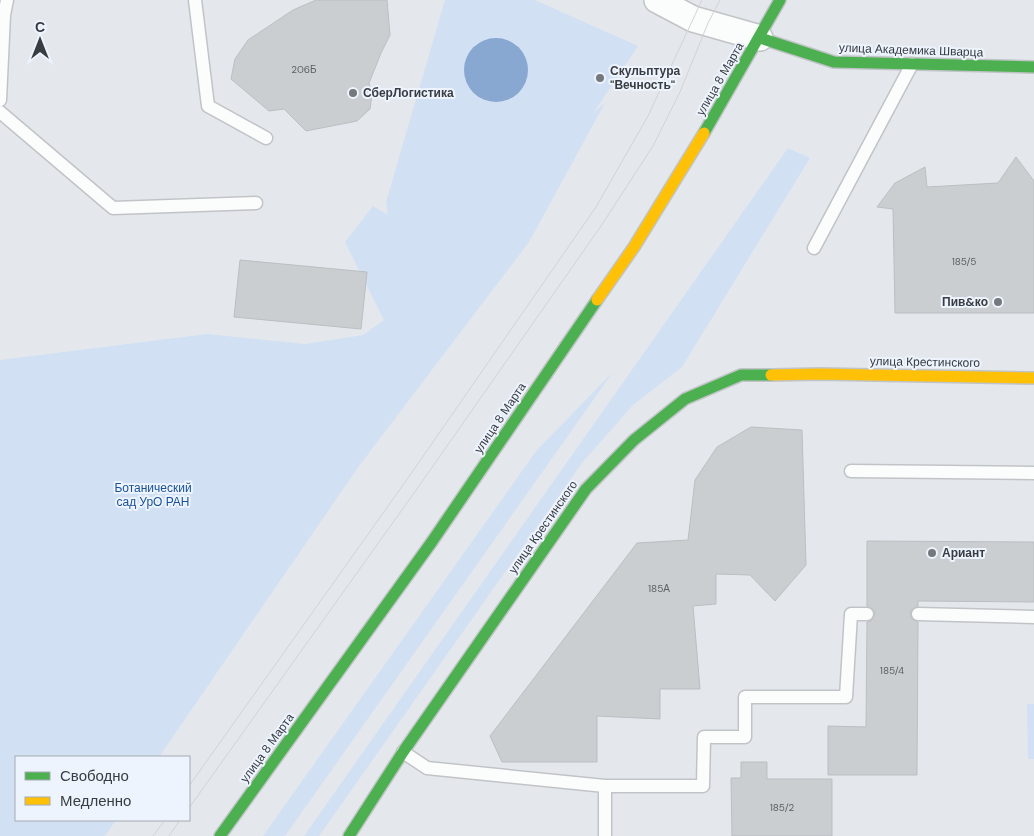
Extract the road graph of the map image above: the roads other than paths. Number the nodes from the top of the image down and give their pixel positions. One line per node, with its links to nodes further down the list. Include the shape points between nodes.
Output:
1 (7, 0): 8 (lane)
2 (195, 0): 10 (lane, via 208,106)
3 (657, 0): 5 (street, via 693,19)
4 (780, 0): 5 (street, улица 8 Марта)
5 (760, 38): 6 (street, улица Академика Шварца, via 834,62); 21 (street, улица 8 Марта, via 634,247 431,543)
6 (912, 64): 7 (street, улица Академика Шварца); 12 (lane)
7 (1034, 67)
8 (0, 100)
9 (0, 112): 11 (lane, via 113,208)
10 (266, 138)
11 (256, 203)
12 (814, 248)
13 (1034, 378): 19 (street, улица Крестинского, via 740,375 685,399 634,440 586,489)
14 (851, 471): 15 (lane)
15 (1034, 473)
16 (867, 614): 20 (lane, via 851,614 846,697 745,697 745,737 704,737 703,786)
17 (918, 614): 18 (lane)
18 (1034, 617)
19 (404, 752): 20 (lane, via 427,768); 22 (street, улица Крестинского)
20 (605, 786): 23 (lane)
21 (220, 836)
22 (349, 836)
23 (604, 836)

